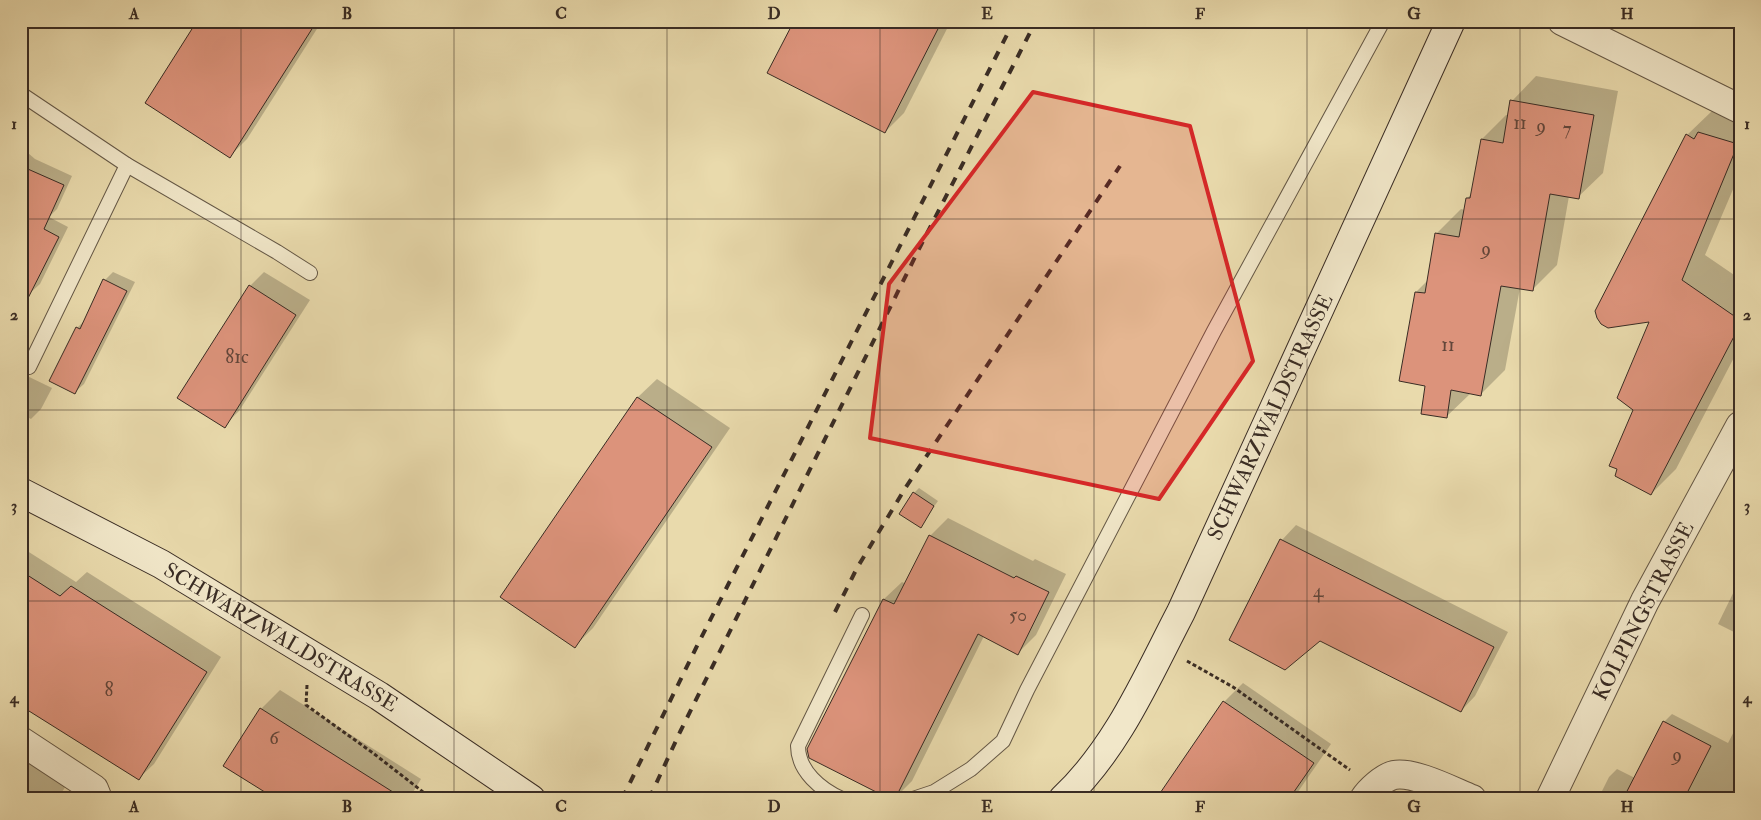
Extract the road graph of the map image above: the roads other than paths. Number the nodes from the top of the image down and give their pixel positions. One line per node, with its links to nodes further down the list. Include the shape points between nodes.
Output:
1 (1383, 21): 17 (lane, via 1209,340 1003,741 971,769 934,792)
2 (1451, 21): 18 (main road, SCHWARZWALDSTRASSE, via 1181,612 1134,704 1108,746)
3 (1562, 21): 5 (main road)
4 (21, 94): 6 (lane)
5 (1740, 109)
6 (127, 165): 7 (lane); 8 (lane, via 29,366)
7 (310, 274)
8 (21, 363)
9 (1740, 426): 20 (main road, KOLPINGSTRASSE, via 1645,601)
10 (21, 492): 15 (main road, SCHWARZWALDSTRASSE, via 161,564 379,696)
11 (862, 615): 16 (lane, via 798,746 798,756 812,778)
12 (21, 741): 14 (main road, via 94,789)
13 (1367, 794): 19 (main road, via 1394,775 1418,777)
14 (98, 799)
15 (531, 799)
16 (842, 799)
17 (913, 799)
18 (1064, 799)
19 (1472, 799)
20 (1550, 799)

